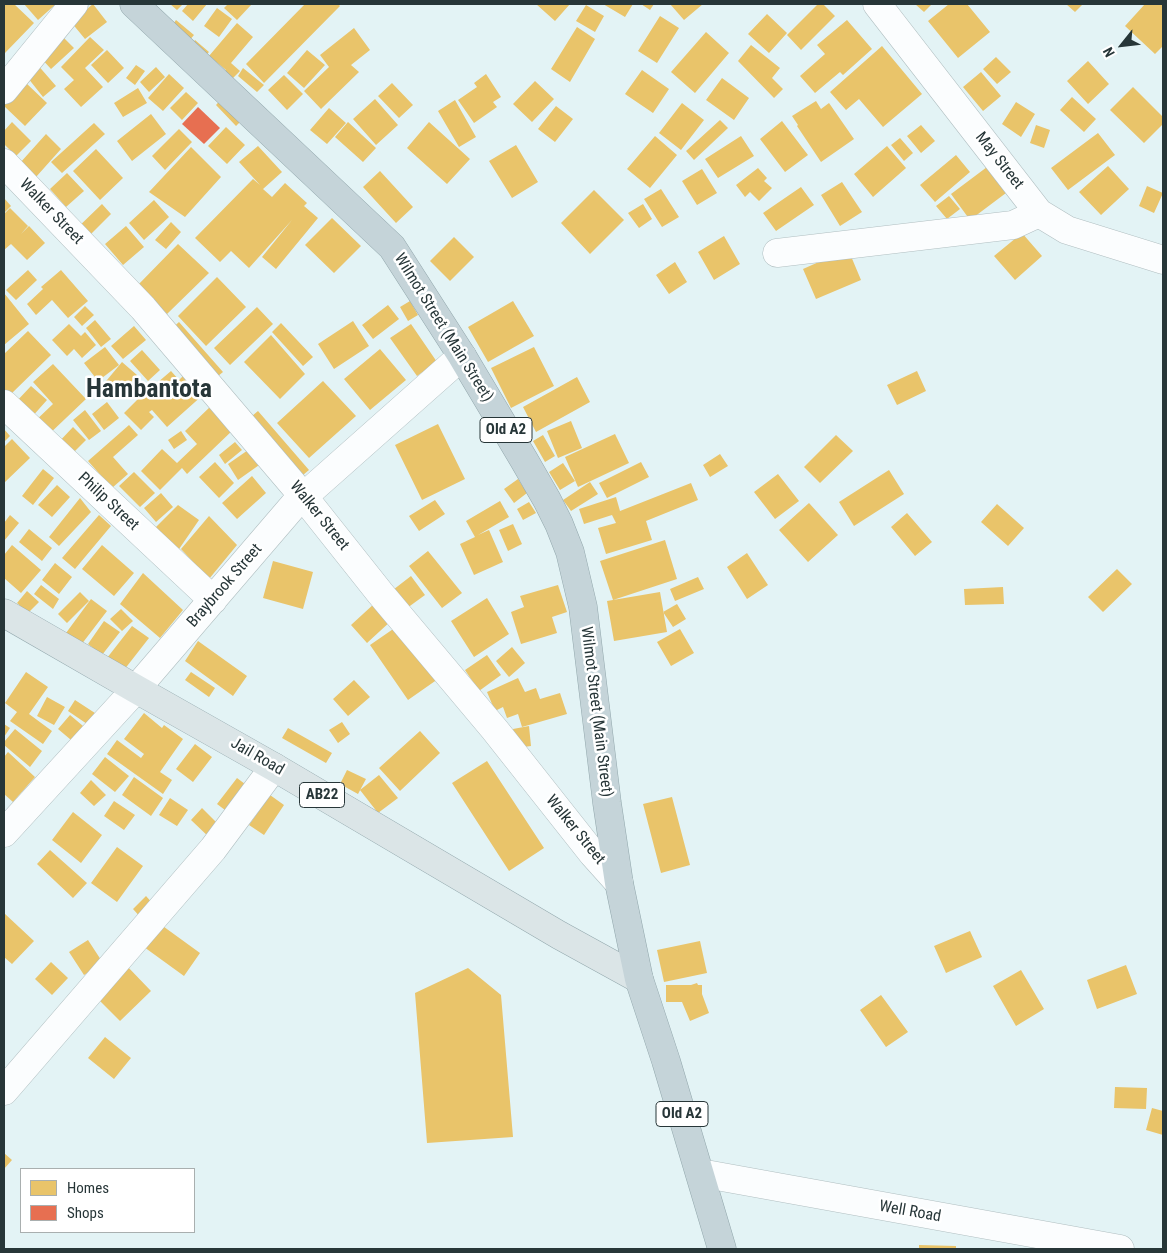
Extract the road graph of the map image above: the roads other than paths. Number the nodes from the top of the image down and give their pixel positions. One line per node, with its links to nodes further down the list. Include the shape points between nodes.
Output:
1 (74, 4): 4 (street)
2 (134, 4): 9 (highway, Wilmot Street (Main Street) / Old A2, via 392,248)
3 (877, 4): 6 (street, May Street)
4 (4, 90)
5 (4, 163): 11 (street, Walker Street, via 143,308)
6 (1039, 213): 7 (street, via 1013,225); 8 (street, May Street, via 1067,230)
7 (777, 253)
8 (1163, 260)
9 (462, 356): 11 (street, Braybrook Street); 17 (highway, Wilmot Street (Main Street) / Old A2, via 547,500 570,552 583,607)
10 (4, 404): 12 (street, Philip Street)
11 (303, 496): 12 (street, Braybrook Street); 17 (street, Walker Street)
12 (213, 600): 14 (street, Braybrook Street)
13 (4, 614): 14 (main road, Jail Road / AB22)
14 (136, 689): 15 (main road, Jail Road / AB22); 16 (street, Braybrook Street)
15 (274, 767): 18 (main road, Jail Road / AB22); 19 (street, via 213,849)
16 (4, 833)
17 (619, 883): 18 (highway, Wilmot Street (Main Street) / Old A2)
18 (639, 979): 20 (highway, Old A2)
19 (4, 1091)
20 (700, 1173): 21 (highway, Old A2); 22 (street, Well Road)
21 (722, 1249)
22 (1120, 1249)

